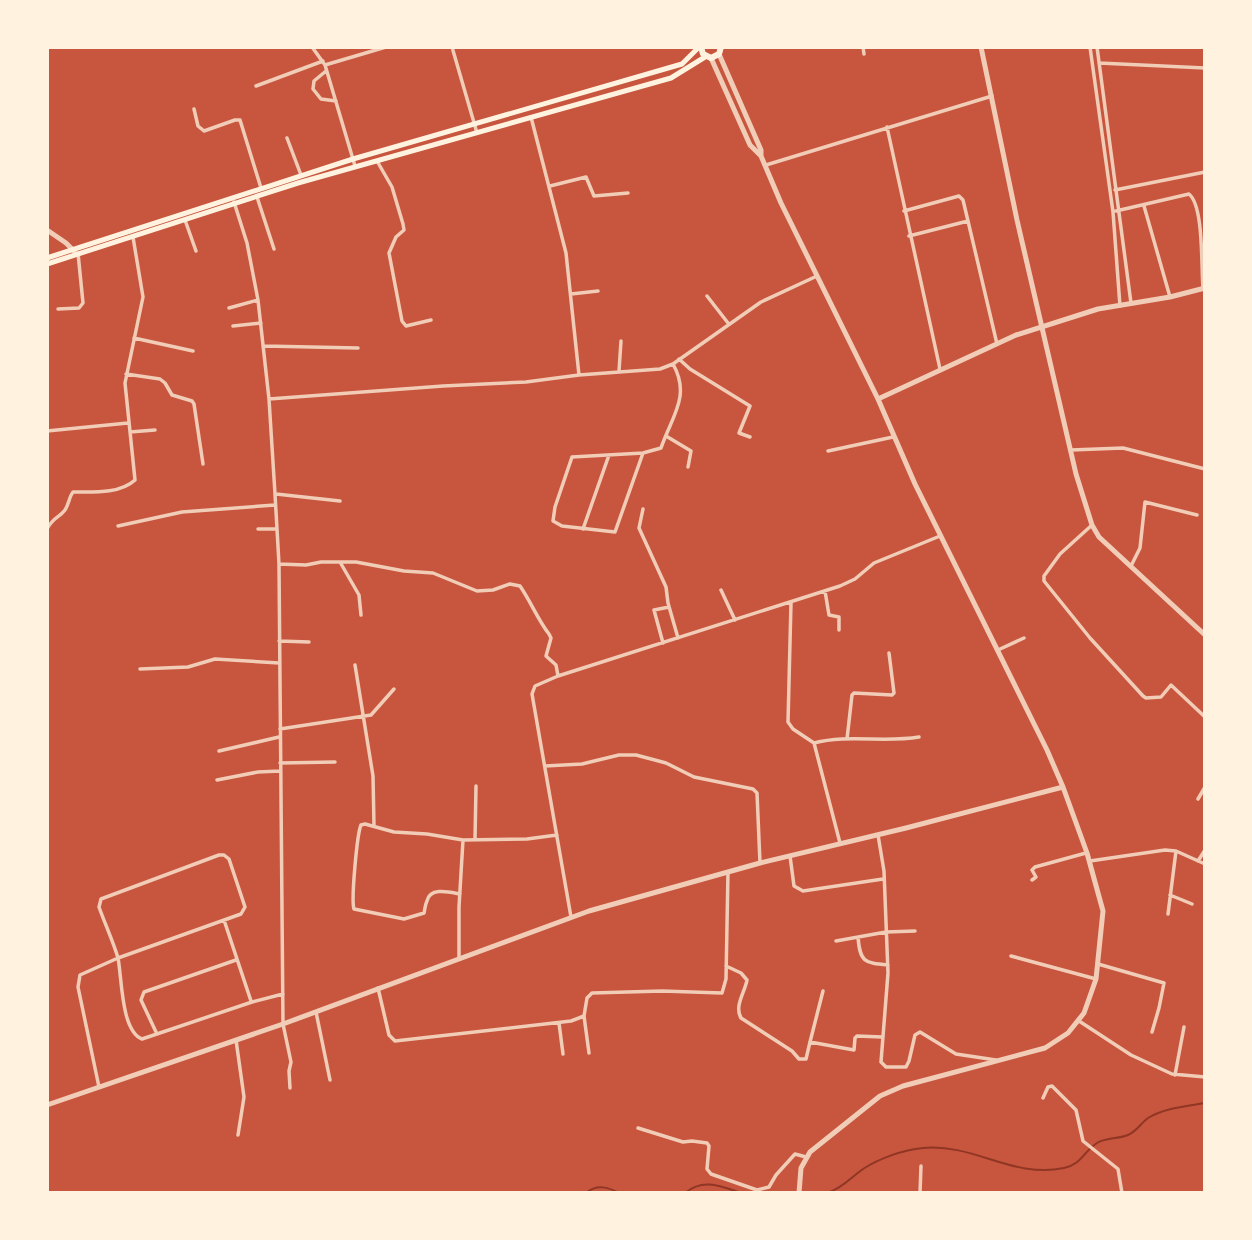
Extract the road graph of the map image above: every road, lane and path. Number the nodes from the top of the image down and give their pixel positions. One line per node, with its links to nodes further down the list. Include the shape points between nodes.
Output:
1 (312, 47): 14 (street)
2 (386, 47): 14 (street)
3 (453, 47): 21 (street)
4 (700, 47): 11 (highway); 21 (main road, via 682,64)
5 (863, 47): 10 (street)
6 (981, 47): 17 (street)
7 (1090, 47): 12 (street)
8 (1097, 47): 13 (street)
9 (722, 49): 11 (highway); 25 (street)
10 (864, 54)
11 (708, 57): 20 (main road, via 671,78); 25 (street, via 750,145)
12 (1092, 62): 13 (street); 34 (street)
13 (1099, 63): 15 (street); 34 (street)
14 (325, 66): 16 (street); 18 (street); 18 (street, via 313,89 321,99)
15 (1205, 68)
16 (256, 86)
17 (992, 96): 22 (street); 66 (street)
18 (336, 101): 26 (street)
19 (194, 109): 33 (street, via 204,131 235,120 242,123)
20 (531, 117): 23 (main road); 32 (street)
21 (474, 125): 23 (street); 26 (main road)
22 (887, 127): 29 (street); 39 (street)
23 (477, 133): 27 (main road)
24 (287, 138): 31 (street)
25 (761, 156): 29 (street)
26 (353, 159): 28 (street); 31 (main road)
27 (377, 161): 28 (main road); 62 (street, via 392,187 404,230 389,253 402,321 406,326)
28 (355, 166): 36 (main road)
29 (765, 166): 51 (street)
30 (1205, 172): 34 (street)
31 (301, 175): 33 (main road)
32 (550, 186): 35 (street, via 586,177 594,196); 54 (street, via 563,233)
33 (261, 188): 37 (main road)
34 (1112, 190): 40 (street)
35 (628, 193)
36 (257, 197): 37 (main road); 46 (street)
37 (233, 200): 41 (main road); 48 (main road); 57 (street)
38 (1144, 206): 40 (street); 52 (street, via 1189,194 1195,199); 56 (street)
39 (904, 211): 42 (street, via 959,197); 44 (street)
40 (1115, 212): 58 (street); 59 (street)
41 (185, 220): 45 (main road); 47 (street)
42 (968, 221): 44 (street); 69 (street)
43 (47, 230): 48 (street)
44 (909, 236): 75 (street)
45 (133, 237): 48 (main road); 67 (street, via 143,298)
46 (274, 249)
47 (196, 251)
48 (75, 252): 49 (main road); 50 (main road); 61 (street, via 83,303 79,308)
49 (47, 258)
50 (47, 264)
51 (818, 276): 64 (street, via 761,302); 80 (street)
52 (1204, 288): 56 (street)
53 (598, 291): 54 (street)
54 (571, 293): 78 (street)
55 (707, 296): 64 (street)
56 (1170, 297): 58 (street)
57 (258, 300): 60 (street); 63 (street)
58 (1131, 303): 59 (street)
59 (1120, 306): 66 (street)
60 (229, 308)
61 (58, 309)
62 (431, 320)
63 (261, 323): 65 (street); 70 (street)
64 (729, 323): 73 (street)
65 (233, 327)
66 (1041, 327): 69 (street); 88 (street)
67 (134, 338): 72 (street); 77 (street)
68 (621, 341): 76 (street)
69 (997, 344): 75 (street)
70 (264, 346): 71 (street); 79 (street)
71 (358, 348)
72 (193, 351)
73 (679, 359): 74 (street); 86 (street, via 750,406 739,433)
74 (673, 364): 76 (street); 85 (street, via 682,383)
75 (940, 369): 80 (street)
76 (619, 371): 78 (street)
77 (126, 374): 81 (street); 92 (street, via 160,379 172,395 192,401)
78 (579, 374): 79 (street, via 509,384)
79 (269, 399): 95 (street)
80 (878, 399): 87 (street)
81 (129, 423): 83 (street); 84 (street)
82 (155, 430): 84 (street)
83 (47, 431)
84 (130, 432): 102 (street, via 134,483 112,490 73,492 64,511)
85 (666, 436): 90 (street, via 659,450); 93 (street, via 691,451)
86 (750, 436)
87 (893, 437): 89 (street); 106 (street)
88 (1070, 450): 94 (street, via 1123,448); 100 (street)
89 (828, 451)
90 (643, 453): 91 (street); 105 (street, via 618,529 612,533)
91 (609, 454): 105 (street); 105 (street, via 575,457 567,470 553,521)
92 (203, 464)
93 (688, 467)
94 (1205, 469)
95 (275, 494): 96 (street); 97 (street)
96 (340, 501)
97 (275, 505): 101 (street, via 182,512); 104 (street)
98 (643, 509): 113 (street, via 639,527 665,583)
99 (1198, 515): 109 (street, via 1144,502 1140,548)
100 (1092, 525): 109 (street); 131 (street, via 1060,554 1043,579 1143,696 1161,697 1171,685)
101 (118, 526)
102 (47, 529)
103 (258, 529): 104 (street)
104 (276, 529): 108 (street)
105 (583, 529)
106 (941, 536): 111 (street, via 874,563 855,579); 123 (street)
107 (340, 562): 108 (street); 114 (street, via 359,595); 128 (street, via 433,573 477,591 520,586 551,638 546,656 556,664)
108 (279, 564): 120 (street)
109 (1131, 566): 117 (street)
110 (721, 590): 115 (street)
111 (825, 591): 112 (street); 116 (street, via 829,615 839,617)
112 (791, 603): 115 (street); 136 (street, via 788,722)
113 (669, 607): 118 (street); 122 (street, via 654,610)
114 (361, 615)
115 (735, 620): 118 (street)
116 (839, 630)
117 (1205, 635)
118 (678, 638): 122 (street)
119 (1024, 638): 123 (street)
120 (279, 640): 121 (street); 125 (street)
121 (309, 642)
122 (663, 643): 128 (street)
123 (998, 650): 144 (street)
124 (889, 653): 135 (street, via 894,693 852,695)
125 (279, 663): 127 (street, via 215,659 188,667); 132 (street)
126 (355, 665): 130 (street)
127 (140, 669)
128 (558, 676): 140 (street, via 533,690)
129 (394, 689): 130 (street, via 375,712)
130 (362, 717): 132 (street); 147 (street, via 373,776)
131 (1205, 717)
132 (279, 729): 133 (street)
133 (279, 737): 137 (street); 138 (street)
134 (919, 737): 135 (street)
135 (848, 740): 136 (street)
136 (814, 743): 152 (street)
137 (219, 751)
138 (280, 762): 139 (street); 141 (street)
139 (335, 762)
140 (545, 766): 148 (street); 159 (street, via 636,755 666,762 694,777 753,789 757,793)
141 (280, 771): 142 (street); 184 (street)
142 (217, 780)
143 (475, 786): 151 (street)
144 (1063, 787): 149 (street); 155 (street)
145 (1205, 788): 146 (street)
146 (1198, 799)
147 (374, 827): 150 (street); 164 (street, via 363,824 359,829 354,909 404,919 424,913 432,894)
148 (556, 835): 151 (street); 168 (street)
149 (878, 835): 152 (street); 162 (street)
150 (463, 839): 151 (street); 164 (street)
151 (475, 840)
152 (840, 843): 156 (street)
153 (1205, 850): 158 (street)
154 (1177, 851): 157 (street); 158 (street); 165 (street)
155 (1087, 853): 157 (street); 163 (street, via 1035,867)
156 (790, 856): 159 (street); 162 (street, via 794,886 803,891)
157 (1090, 861): 178 (street, via 1103,911)
158 (1198, 861): 160 (street)
159 (760, 863): 161 (street)
160 (1205, 864)
161 (729, 872): 168 (street); 180 (street)
162 (883, 879): 171 (street)
163 (1032, 880)
164 (460, 894): 177 (street)
165 (1170, 895): 166 (street); 167 (street)
166 (1192, 904)
167 (1168, 914)
168 (571, 917): 177 (street)
169 (224, 920): 175 (street); 175 (street, via 245,907 229,859 219,855 102,899 99,907); 176 (street)
170 (915, 930): 171 (street)
171 (886, 932): 172 (street); 179 (street)
172 (858, 937): 173 (street); 179 (street, via 862,958)
173 (836, 941)
174 (1011, 956): 181 (street)
175 (118, 958): 193 (street, via 122,996 135,1035 142,1039); 203 (street, via 86,971 77,981)
176 (236, 960): 185 (street); 193 (street, via 144,992 141,1000)
177 (458, 960): 182 (street)
178 (1098, 964): 181 (street); 192 (street, via 1164,983)
179 (888, 965): 194 (street)
180 (726, 966): 187 (street, via 722,993 593,993 587,998); 196 (street, via 747,979 739,1006 741,1018 799,1059 806,1059)
181 (1096, 979): 188 (street)
182 (378, 988): 186 (street); 189 (street, via 389,1035 395,1041)
183 (823, 992): 196 (street)
184 (283, 994): 185 (street); 190 (street)
185 (252, 1002): 193 (street)
186 (316, 1012): 190 (street); 202 (street)
187 (584, 1016): 189 (street); 197 (street)
188 (1079, 1021): 199 (street, via 1053,1044); 200 (street, via 1131,1055)
189 (559, 1023): 198 (street)
190 (283, 1024): 195 (street); 204 (street, via 291,1062)
191 (1184, 1027): 200 (street)
192 (1152, 1032)
193 (156, 1033)
194 (882, 1037): 196 (street, via 857,1036 854,1050); 199 (street, via 881,1062 886,1067 908,1064 915,1035 920,1032 956,1054)
195 (236, 1040): 203 (street); 208 (street, via 244,1097)
196 (810, 1042)
197 (589, 1053)
198 (563, 1054)
199 (998, 1060): 209 (street, via 880,1096)
200 (1175, 1075): 201 (street)
201 (1205, 1077)
202 (330, 1080)
203 (99, 1087): 206 (street)
204 (290, 1088)
205 (1043, 1098): 213 (street, via 1052,1086 1073,1105 1083,1141 1118,1169)
206 (47, 1105)
207 (638, 1128): 209 (street, via 683,1142 707,1143 710,1174 757,1190 769,1187 795,1154)
208 (238, 1135)
209 (806, 1157): 211 (street)
210 (921, 1166): 212 (street)
211 (799, 1191)
212 (920, 1193)
213 (1122, 1193)

